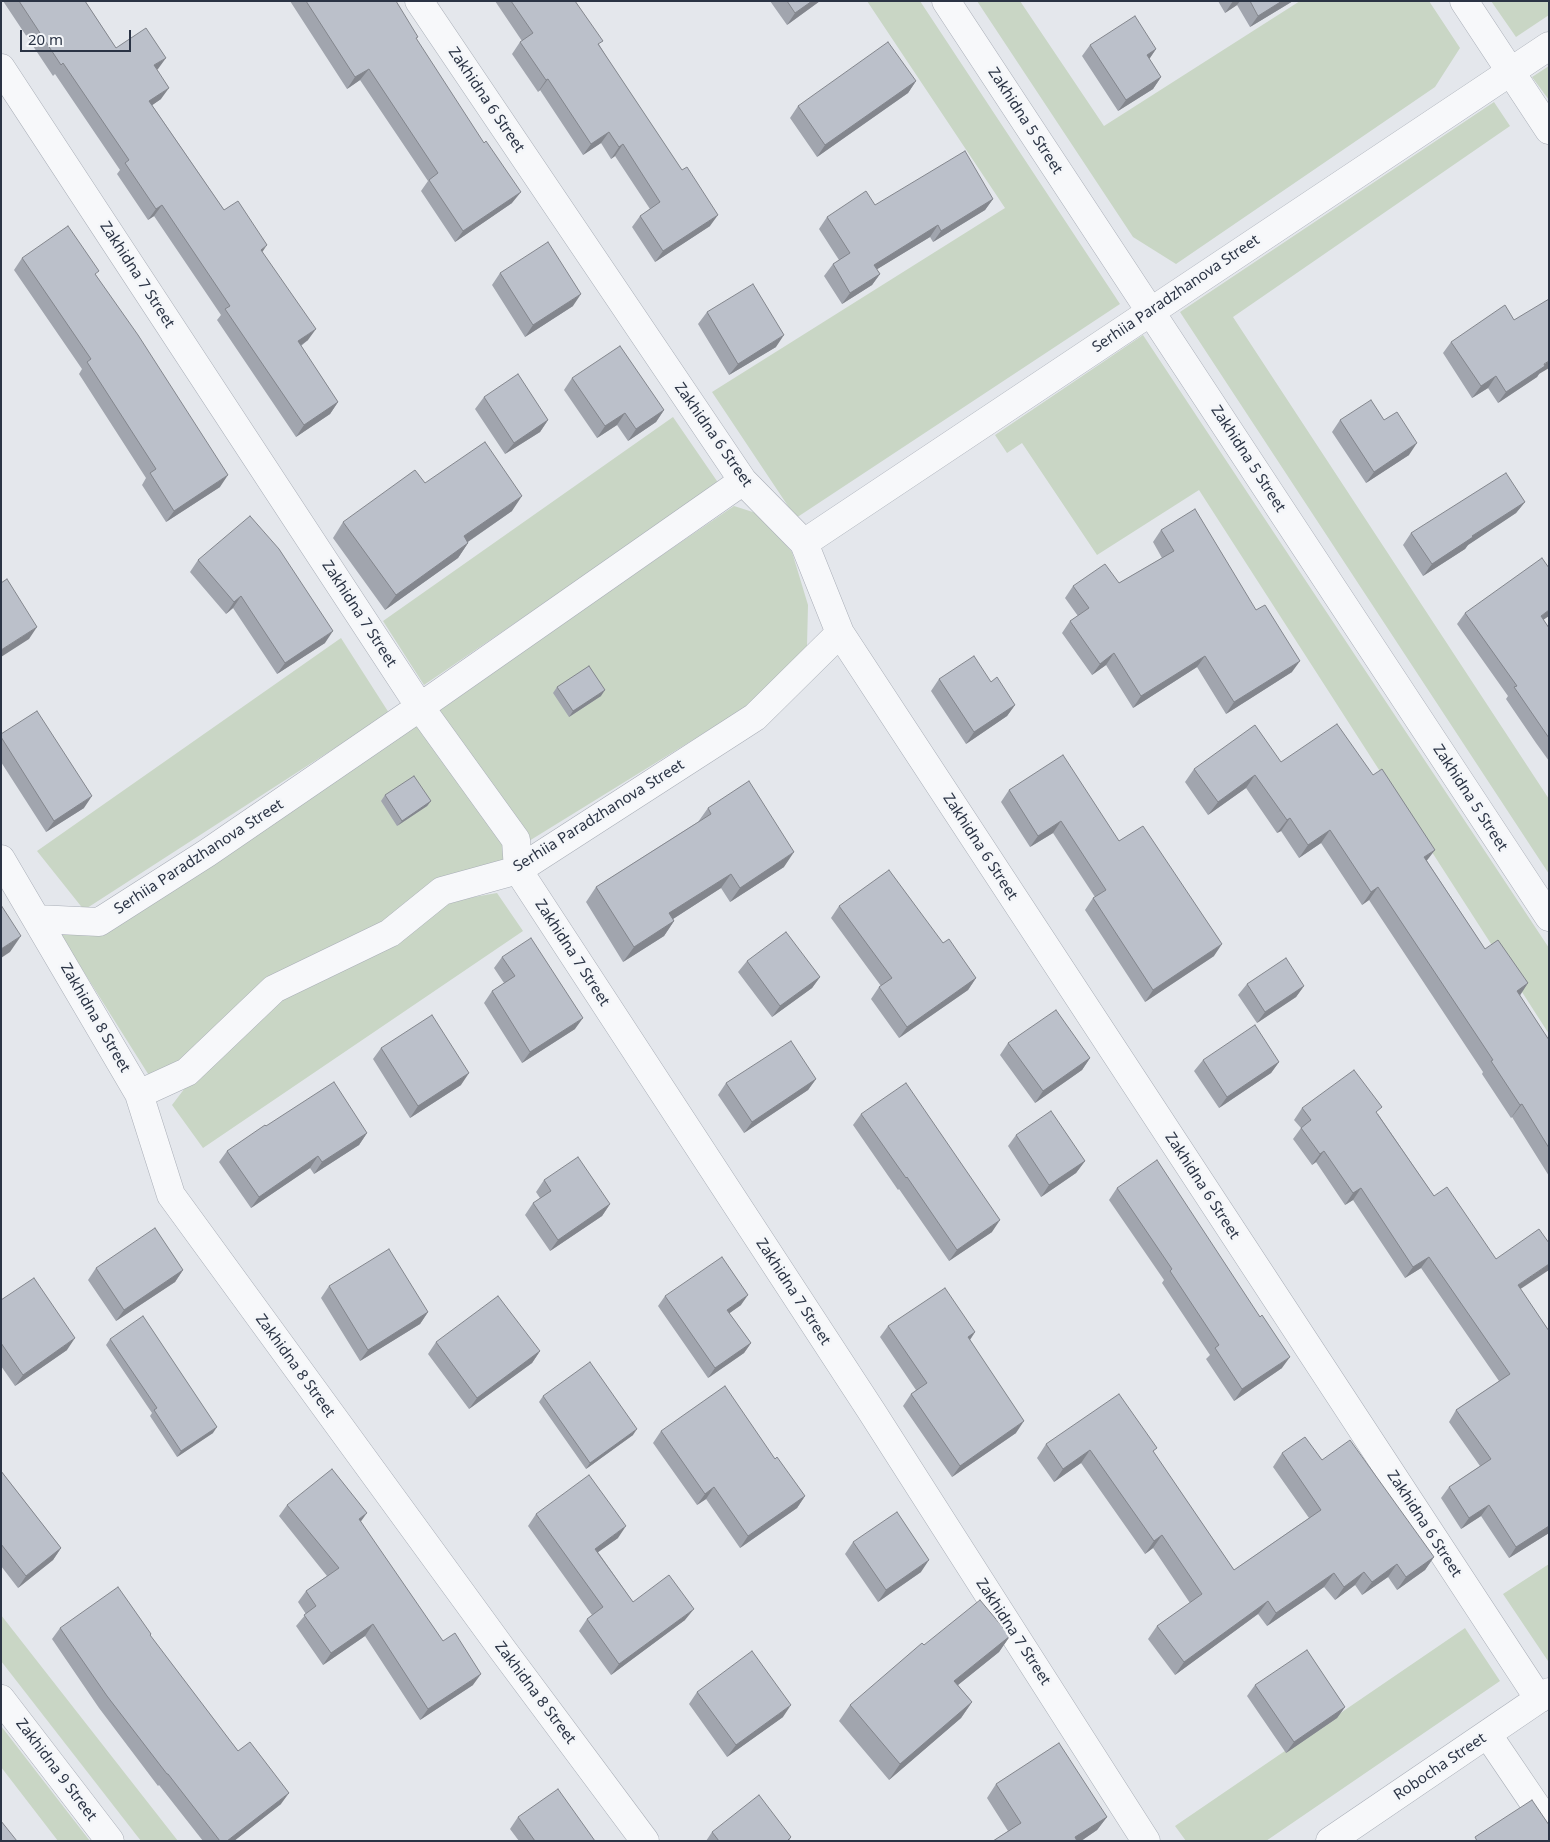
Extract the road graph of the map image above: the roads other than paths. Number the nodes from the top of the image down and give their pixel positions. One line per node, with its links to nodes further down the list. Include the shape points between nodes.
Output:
1 (419, 1): 9 (street, Zakhidna 6 Street)
2 (946, 1): 8 (street, Zakhidna 5 Street)
3 (1464, 1): 6 (street)
4 (1549, 46): 6 (street, Serhiia Paradzhanova Street)
5 (1, 68): 12 (street, Zakhidna 7 Street)
6 (1510, 72): 7 (street); 8 (street, Serhiia Paradzhanova Street)
7 (1549, 130)
8 (1151, 311): 10 (street, Serhiia Paradzhanova Street); 15 (street, Zakhidna 5 Street)
9 (743, 481): 10 (street, Zakhidna 6 Street); 12 (street, Serhiia Paradzhanova Street)
10 (804, 543): 11 (street, Zakhidna 6 Street)
11 (840, 633): 14 (street, Serhiia Paradzhanova Street, via 755,718); 18 (street, Zakhidna 6 Street)
12 (420, 707): 14 (street, Zakhidna 7 Street, via 516,840); 16 (street, Serhiia Paradzhanova Street, via 207,853 99,922)
13 (1, 859): 16 (street, Zakhidna 8 Street)
14 (518, 870): 17 (street, Serhiia Paradzhanova Street, via 442,891 390,932 274,989 187,1072); 24 (street, Zakhidna 7 Street, via 872,1412)
15 (1549, 918)
16 (37, 919): 17 (street, Zakhidna 8 Street)
17 (139, 1094): 23 (street, Zakhidna 8 Street, via 170,1195)
18 (1544, 1695): 20 (street, Robocha Street)
19 (1, 1698): 22 (street, Zakhidna 9 Street)
20 (1488, 1735): 21 (street); 25 (street, Robocha Street)
21 (1549, 1825)
22 (110, 1841)
23 (645, 1841)
24 (1146, 1841)
25 (1330, 1841)

